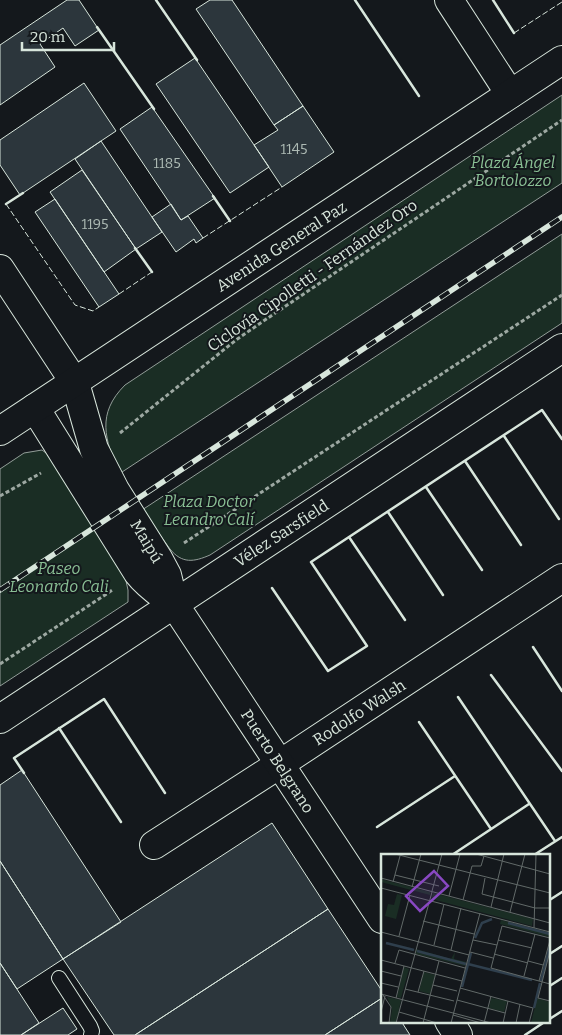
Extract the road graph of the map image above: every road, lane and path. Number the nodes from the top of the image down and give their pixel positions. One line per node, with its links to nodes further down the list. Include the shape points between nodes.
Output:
1 (449, 0): 3 (street)
2 (562, 60): 3 (street, Avenida General Paz)
3 (510, 94): 8 (street, Avenida General Paz)
4 (562, 120): 11 (path, Ciclovía Cipolletti - Fernández Oro, via 236,340 141,418)
5 (0, 269): 8 (street, Maipú)
6 (562, 295): 14 (path)
7 (562, 348): 16 (street, Vélez Sarsfield)
8 (74, 383): 9 (street, Avenida General Paz); 11 (street, Maipú)
9 (35, 408): 10 (street, Avenida General Paz); 12 (street, Maipú)
10 (0, 431)
11 (94, 449): 14 (street, Maipú)
12 (68, 461): 13 (path); 14 (street, Maipú)
13 (0, 496)
14 (149, 566): 16 (street, Maipú, via 167,575); 17 (path)
15 (562, 578): 19 (street, Rodolfo Walsh)
16 (174, 604): 18 (street, Vélez Sarsfield); 19 (street, Puerto Belgrano)
17 (0, 664)
18 (0, 719)
19 (280, 764): 20 (street, Rodolfo Walsh); 21 (street, Puerto Belgrano)
20 (154, 845)
21 (381, 917)
22 (59, 978): 24 (lane, via 90,1026)
23 (450, 1022): 25 (street)
24 (91, 1035)
25 (458, 1035)

